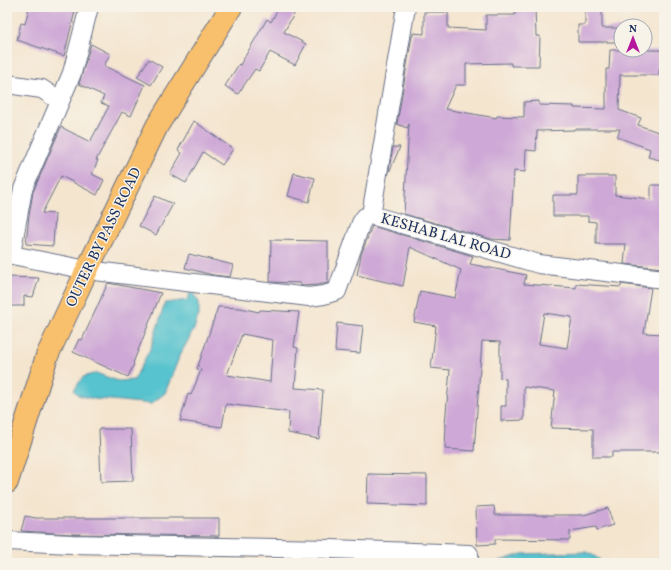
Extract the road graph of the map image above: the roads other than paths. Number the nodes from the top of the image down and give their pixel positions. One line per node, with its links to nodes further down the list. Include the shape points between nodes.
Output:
1 (89, 7): 6 (street, via 72,73)
2 (219, 7): 9 (main road, OUTER BY PASS ROAD, via 147,121)
3 (231, 7): 9 (main road, OUTER BY PASS ROAD, via 157,126)
4 (406, 7): 7 (street)
5 (7, 84): 6 (street, via 42,89)
6 (60, 100): 8 (street, via 23,189)
7 (371, 215): 9 (street, KESHAB LAL ROAD, via 365,217 361,223 337,291 324,295 309,296); 10 (street, KESHAB LAL ROAD, via 539,264)
8 (9, 254): 9 (street)
9 (81, 268): 11 (main road, OUTER BY PASS ROAD, via 34,352); 12 (main road, OUTER BY PASS ROAD, via 47,356)
10 (664, 279)
11 (7, 433)
12 (7, 482)
13 (7, 541): 14 (street, via 469,554)
14 (469, 563)

